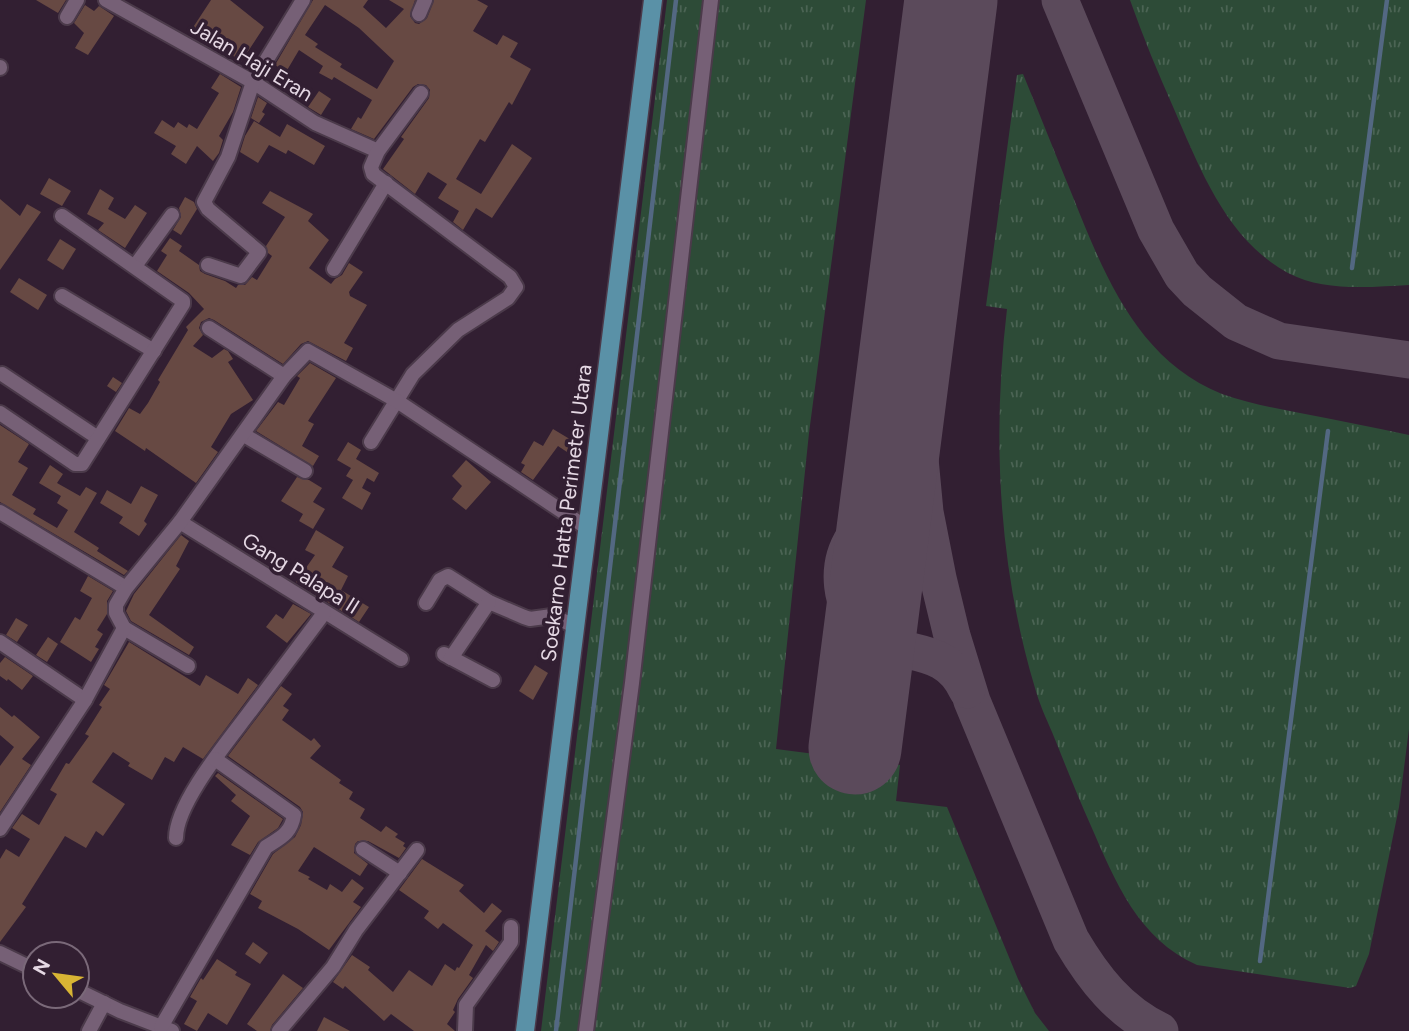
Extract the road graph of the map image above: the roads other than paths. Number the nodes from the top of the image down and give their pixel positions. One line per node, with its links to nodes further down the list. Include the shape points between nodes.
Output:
1 (77, 0): 8 (street)
2 (106, 0): 9 (street, Jalan Haji Eran)
3 (303, 0): 9 (street)
4 (425, 0): 7 (street)
5 (653, 0): 31 (main road, Soekarno Hatta Perimeter Utara)
6 (712, 0): 61 (street)
7 (419, 14)
8 (67, 16)
9 (253, 82): 11 (street, Jalan Haji Eran, via 316,123); 15 (street, via 228,157 204,202 259,252 241,276)
10 (421, 93): 11 (street)
11 (378, 151): 12 (street, via 371,167)
12 (386, 183): 17 (street); 23 (street, via 510,277 516,288 436,350 413,374)
13 (172, 215): 16 (street)
14 (62, 216): 16 (street)
15 (208, 265)
16 (135, 266): 20 (street, via 183,301)
17 (334, 269)
18 (62, 296): 20 (street)
19 (209, 328): 22 (street)
20 (154, 351): 26 (street)
21 (2, 374): 26 (street)
22 (284, 376): 23 (street, via 308,351); 25 (street)
23 (397, 401): 27 (street); 31 (street)
24 (0, 413): 26 (street, via 79,466)
25 (244, 435): 28 (street); 30 (street)
26 (99, 438)
27 (370, 442)
28 (305, 471)
29 (0, 513): 32 (street)
30 (180, 522): 32 (street); 35 (street, Gang Palapa II)
31 (587, 528): 36 (main road, Soekarno Hatta Perimeter Utara)
32 (126, 588): 37 (street, via 116,605)
33 (489, 602): 34 (street, via 448,576 440,580); 36 (street, via 530,618 552,616); 41 (street, via 447,656)
34 (426, 603)
35 (324, 613): 39 (street, Gang Palapa II); 43 (street)
36 (575, 626): 50 (main road, Soekarno Hatta Perimeter Utara)
37 (124, 628): 40 (street); 42 (street)
38 (0, 642): 42 (street)
39 (401, 659)
40 (188, 666)
41 (493, 680)
42 (85, 699): 44 (street)
43 (215, 759): 45 (street, via 187,801); 56 (street, via 294,819 281,840 266,846)
44 (0, 829)
45 (176, 838)
46 (363, 849): 48 (street)
47 (418, 850): 48 (street)
48 (400, 873): 58 (street, via 333,967)
49 (511, 926): 51 (street)
50 (536, 938): 51 (street); 60 (main road, Soekarno Hatta Perimeter Utara)
51 (511, 942): 59 (street, via 466,1005)
52 (0, 953): 53 (street)
53 (21, 963)
54 (91, 997): 55 (street)
55 (104, 1003): 56 (street); 57 (street)
56 (166, 1029)
57 (89, 1031)
58 (279, 1031)
59 (465, 1031)
60 (525, 1031)
61 (586, 1031)

